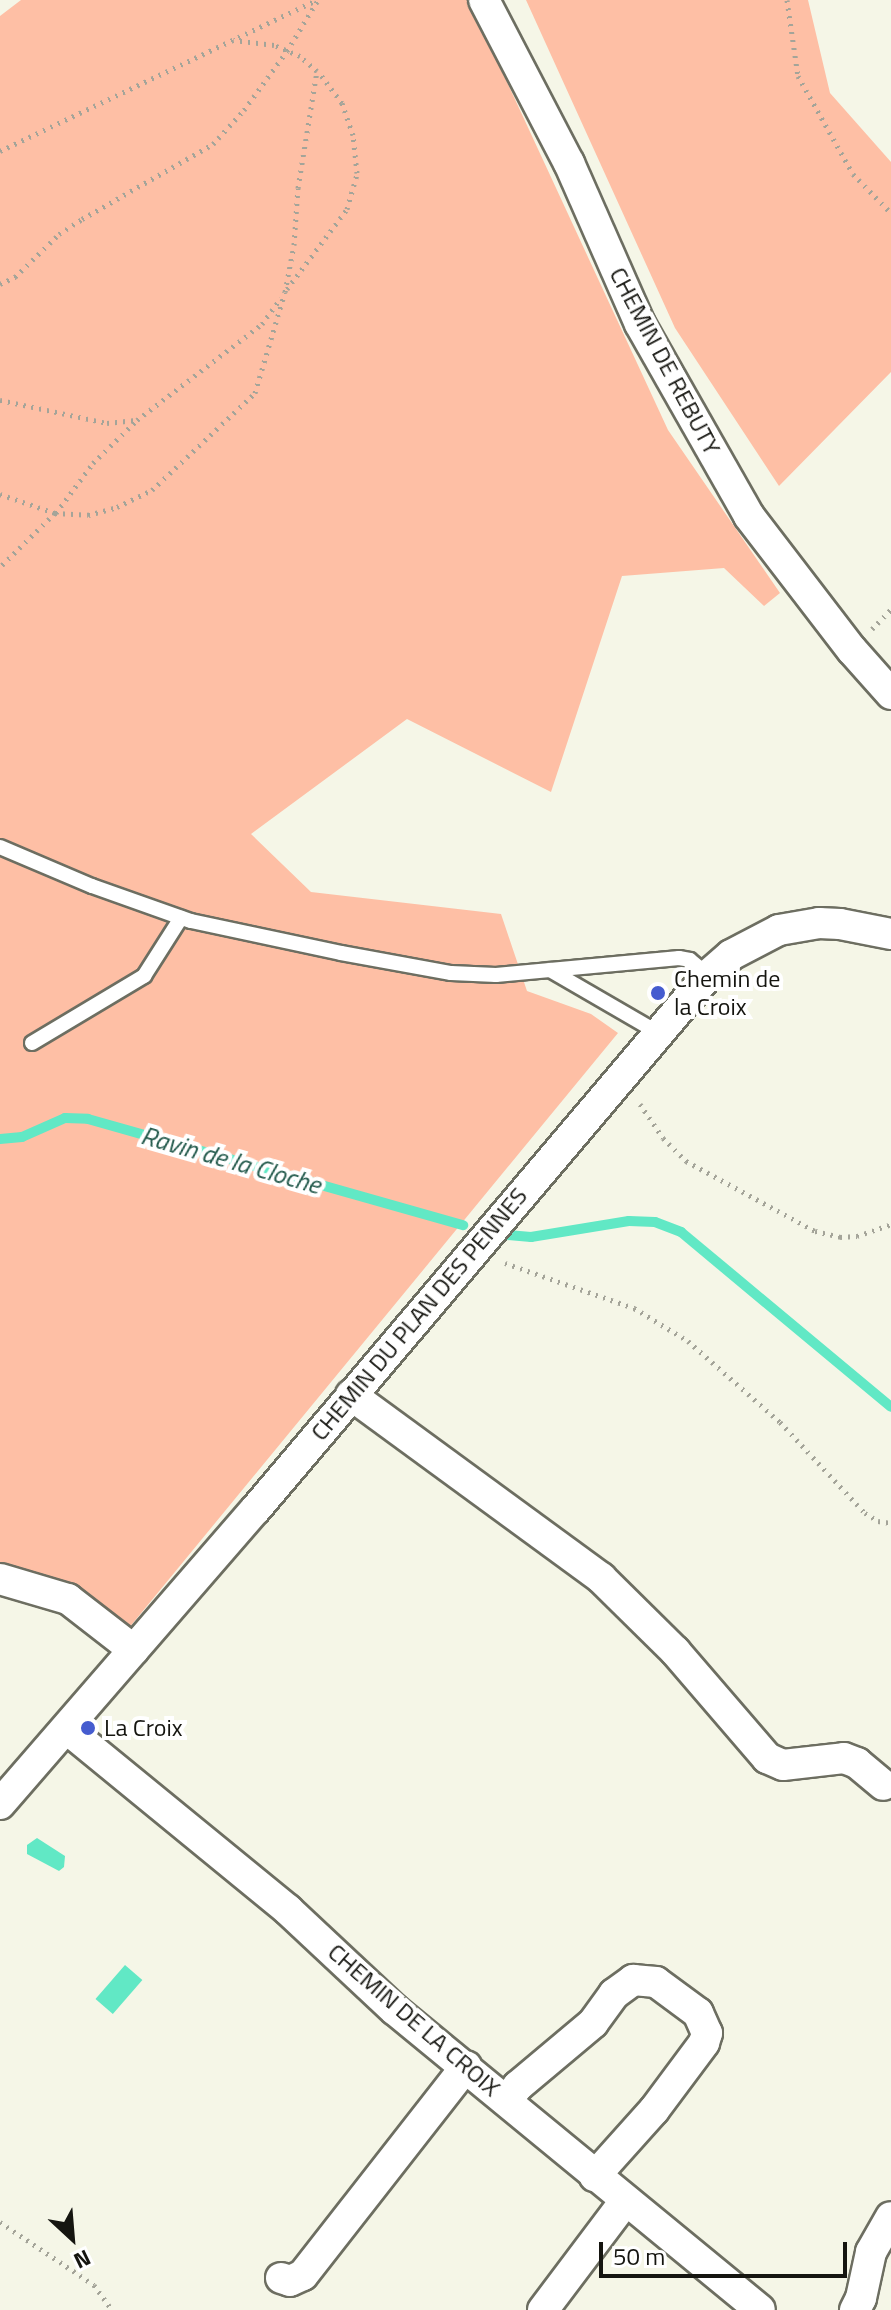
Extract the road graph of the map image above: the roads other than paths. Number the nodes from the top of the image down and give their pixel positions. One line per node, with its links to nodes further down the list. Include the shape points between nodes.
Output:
1 (484, 0): 2 (street, CHEMIN DE REBUTY, via 569,163 640,324 749,516)
2 (891, 694)
3 (0, 847): 4 (lane)
4 (181, 918): 6 (lane, via 451,973); 9 (lane, via 144,976)
5 (891, 934): 7 (street, CHEMIN DU PLAN DES PENNES, via 819,923 779,930 731,955)
6 (550, 970): 7 (lane, via 679,958); 8 (lane)
7 (708, 975): 8 (street, CHEMIN DU PLAN DES PENNES)
8 (657, 1032): 10 (street, CHEMIN DU PLAN DES PENNES)
9 (32, 1043)
10 (351, 1395): 12 (street, CHEMIN DU PLAN DES PENNES); 14 (street, via 601,1578 675,1651 767,1758 783,1765 844,1758)
11 (0, 1579): 12 (street, via 68,1599)
12 (134, 1650): 13 (street, CHEMIN DU PLAN DES PENNES)
13 (67, 1729): 15 (street, CHEMIN DU PLAN DES PENNES); 16 (street, CHEMIN DE LA CROIX, via 288,1910 395,2010)
14 (883, 1785)
15 (0, 1804)
16 (466, 2066): 17 (street, CHEMIN DE LA CROIX); 21 (street, via 303,2275 290,2281)
17 (507, 2100): 18 (street, CHEMIN DE LA CROIX); 18 (street, via 633,1980 656,1982 698,2013 707,2033 704,2043)
18 (595, 2176): 19 (street, CHEMIN DE LA CROIX)
19 (625, 2201): 22 (street); 23 (street, CHEMIN DE LA CROIX)
20 (891, 2217): 24 (street, via 871,2252)
21 (281, 2278)
22 (543, 2310)
23 (760, 2310)
24 (855, 2310)

